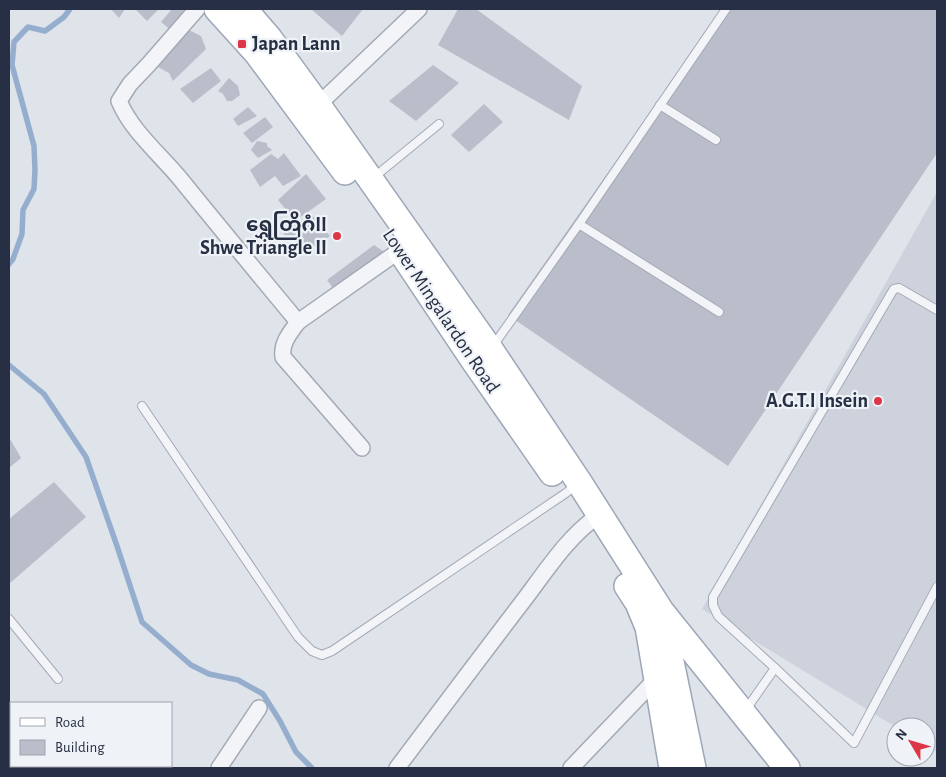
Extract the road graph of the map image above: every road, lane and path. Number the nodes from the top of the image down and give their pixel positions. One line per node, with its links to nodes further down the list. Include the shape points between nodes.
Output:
1 (197, 9): 15 (street, via 130,84 119,101 126,116)
2 (217, 9): 12 (main road, Lower Mingalardon Road, via 256,52 359,191)
3 (244, 9): 6 (main road, Lower Mingalardon Road)
4 (419, 9): 6 (street)
5 (726, 9): 7 (lane)
6 (318, 105): 10 (main road, Lower Mingalardon Road)
7 (660, 106): 9 (lane); 11 (lane)
8 (439, 124): 10 (lane)
9 (716, 140)
10 (371, 179): 12 (main road, Lower Mingalardon Road)
11 (579, 224): 14 (lane); 16 (lane)
12 (407, 246): 15 (street); 16 (main road, Lower Mingalardon Road)
13 (937, 310): 24 (lane, via 899,288 894,289 713,597 712,605 718,616)
14 (719, 312)
15 (298, 322): 18 (street, via 284,342 282,357)
16 (482, 355): 19 (main road, Lower Mingalardon Road)
17 (142, 406): 19 (lane, via 298,637 322,656)
18 (362, 448)
19 (573, 488): 20 (main road, Lower Mingalardon Road)
20 (593, 519): 22 (main road, Lower Mingalardon Road); 30 (street, via 558,556)
21 (937, 588): 24 (lane, via 854,743)
22 (649, 607): 25 (main road, via 648,627); 28 (main road, Lower Mingalardon Road); 33 (main road)
23 (9, 619): 26 (lane)
24 (775, 668): 28 (lane)
25 (656, 679): 31 (street); 32 (main road)
26 (58, 680)
27 (259, 708): 29 (street)
28 (744, 713): 34 (main road, Lower Mingalardon Road)
29 (219, 768)
30 (397, 768)
31 (570, 768)
32 (672, 768)
33 (692, 768)
34 (787, 768)

